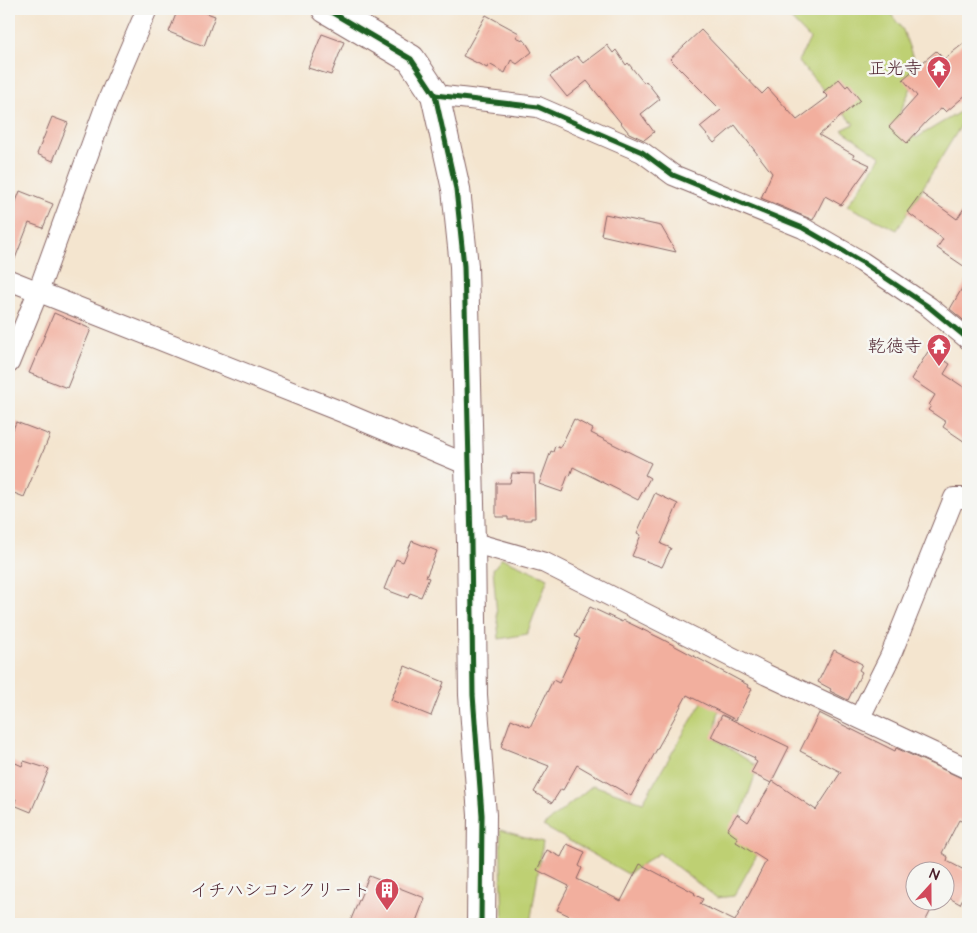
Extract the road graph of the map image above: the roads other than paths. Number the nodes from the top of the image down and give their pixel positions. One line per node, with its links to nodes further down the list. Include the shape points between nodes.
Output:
1 (147, 9): 5 (street, via 106,105)
2 (326, 9): 3 (street, via 411,59)
3 (435, 95): 6 (street, via 538,107 642,152 672,175 803,228 862,262 929,307); 8 (street, via 456,190 464,266)
4 (9, 280): 5 (street)
5 (38, 292): 7 (street); 8 (street)
6 (968, 339)
7 (9, 363)
8 (468, 465): 10 (street)
9 (968, 498): 11 (street, via 954,498 890,657)
10 (471, 542): 11 (street, via 545,563 767,675); 13 (street, via 473,695 482,815)
11 (860, 717): 12 (street)
12 (968, 769)
13 (481, 924)

